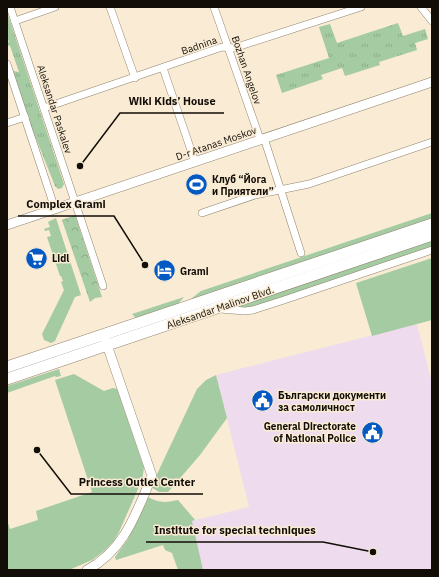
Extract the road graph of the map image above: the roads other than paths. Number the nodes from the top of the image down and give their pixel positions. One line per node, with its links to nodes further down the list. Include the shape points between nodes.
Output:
1 (10, 7): 7 (street, Aleksandar Paskalev)
2 (55, 7): 7 (street)
3 (110, 7): 12 (street)
4 (214, 7): 9 (street, Bozhan Angelov)
5 (361, 7): 9 (street, Badnina, via 234,48)
6 (421, 7): 8 (street)
7 (15, 21): 14 (street, Aleksandar Paskalev)
8 (432, 21)
9 (228, 47): 11 (street, Badnina); 17 (street, Bozhan Angelov)
10 (7, 64): 15 (street)
11 (163, 68): 12 (street, Badnina); 19 (street)
12 (135, 78): 14 (street, Badnina)
13 (432, 82): 17 (street, D-r Atanas Moskov)
14 (44, 108): 21 (street, Aleksandar Paskalev)
15 (25, 117): 16 (street); 22 (street)
16 (7, 123)
17 (262, 139): 19 (street, D-r Atanas Moskov); 20 (street, Bozhan Angelov)
18 (432, 142): 20 (street, via 309,184)
19 (195, 162): 21 (street, D-r Atanas Moskov)
20 (281, 190): 23 (street, via 255,195); 28 (street, Bozhan Angelov)
21 (75, 202): 22 (street, D-r Atanas Moskov); 29 (street, Aleksandar Paskalev)
22 (55, 209): 25 (street, D-r Atanas Moskov)
23 (202, 212)
24 (432, 224): 31 (main road, Aleksandar Malinov Blvd.)
25 (7, 225)
26 (432, 235): 30 (main road, Aleksandar Malinov Blvd.)
27 (432, 250): 30 (street, via 253,310)
28 (301, 253)
29 (102, 286)
30 (214, 308): 31 (main road, Aleksandar Malinov Blvd.)
31 (106, 340): 32 (main road, Aleksandar Malinov Blvd.); 33 (main road, Aleksandar Malinov Blvd.); 34 (street, via 152,476 127,532 106,558)
32 (7, 368)
33 (7, 379)
34 (86, 570)

